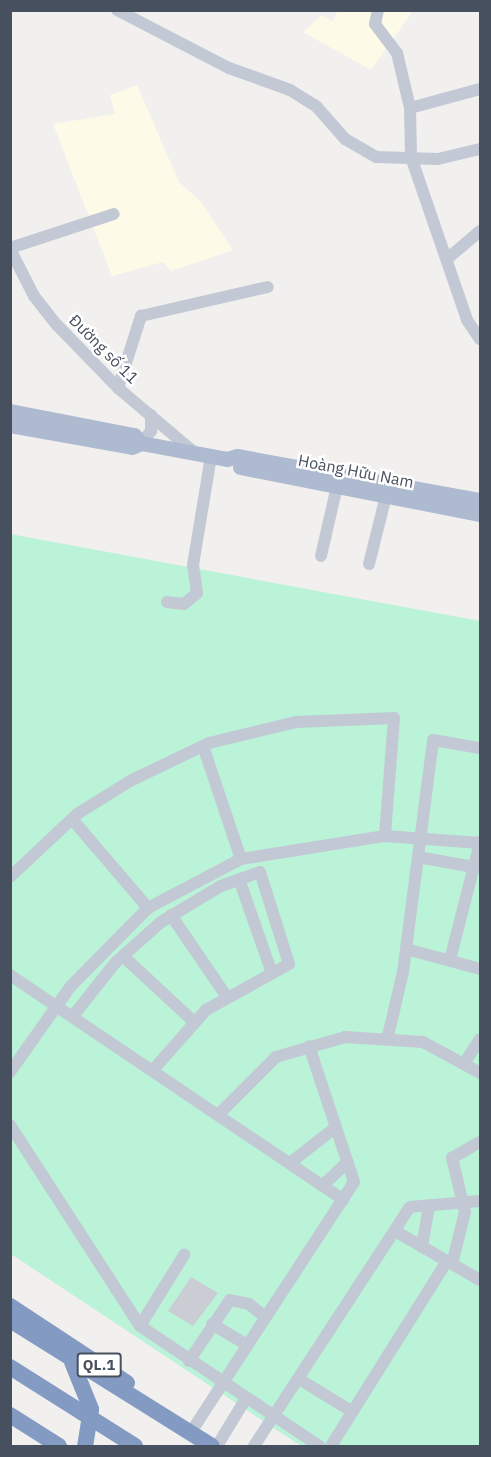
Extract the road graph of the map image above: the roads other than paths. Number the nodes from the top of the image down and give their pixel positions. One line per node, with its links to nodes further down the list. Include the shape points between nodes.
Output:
1 (117, 10): 6 (street, via 229,68 290,90 316,106 345,139 376,157)
2 (378, 10): 4 (street, via 375,24 397,53)
3 (480, 89): 4 (street)
4 (410, 108): 6 (street)
5 (480, 149): 6 (street, via 438,159)
6 (411, 157): 10 (street)
7 (114, 214): 9 (street)
8 (480, 231): 10 (street)
9 (10, 248): 13 (street, Đường số 11, via 34,296)
10 (447, 259): 12 (street, via 467,320)
11 (268, 287): 13 (street, via 141,316)
12 (480, 339)
13 (118, 388): 15 (street, Đường số 11)
14 (10, 411): 17 (main road, Hoàng Hữu Nam, via 134,435)
15 (152, 415): 17 (street, via 151,431); 18 (street, Đường số 11)
16 (10, 425): 17 (main road, Hoàng Hữu Nam, via 132,447)
17 (141, 443): 18 (main road, Hoàng Hữu Nam)
18 (204, 455): 19 (main road, Hoàng Hữu Nam); 26 (street, via 193,565 197,593 184,604)
19 (227, 459): 20 (main road, Hoàng Hữu Nam, via 235,467); 22 (main road, Hoàng Hữu Nam, via 237,456)
20 (337, 486): 21 (main road, Hoàng Hữu Nam); 24 (street)
21 (386, 496): 23 (main road, Hoàng Hữu Nam); 25 (street)
22 (480, 500)
23 (480, 513)
24 (321, 556)
25 (369, 564)
26 (167, 602)
27 (203, 746): 29 (street, via 130,781); 30 (street, via 296,722 394,718); 34 (street)
28 (480, 748): 31 (street, via 433,740)
29 (72, 819): 36 (street); 38 (street)
30 (386, 836): 31 (street); 34 (street)
31 (420, 837): 32 (street); 33 (street)
32 (480, 843): 35 (street)
33 (418, 857): 35 (street); 40 (street)
34 (241, 859): 38 (street)
35 (477, 867): 42 (street)
36 (10, 877)
37 (239, 879): 39 (street); 44 (street); 44 (street, via 260,872 289,964)
38 (148, 908): 47 (street)
39 (171, 915): 41 (street); 46 (street)
40 (406, 949): 42 (street); 50 (street)
41 (123, 956): 48 (street); 49 (street)
42 (450, 960): 43 (street)
43 (480, 969)
44 (272, 973): 46 (street)
45 (10, 975): 47 (street)
46 (226, 997): 49 (street)
47 (57, 1005): 48 (street); 55 (street)
48 (73, 1016): 54 (street)
49 (195, 1023): 54 (street)
50 (388, 1036): 52 (street); 53 (street, via 423,1042)
51 (480, 1039): 53 (street)
52 (309, 1046): 57 (street, via 276,1057); 59 (street)
53 (465, 1062): 56 (street)
54 (153, 1070): 57 (street)
55 (10, 1072)
56 (480, 1073)
57 (220, 1113): 62 (street)
58 (10, 1125): 77 (street)
59 (336, 1127): 61 (street); 62 (street)
60 (480, 1142): 66 (street, via 452,1158)
61 (348, 1162): 63 (street); 64 (street, via 354,1182)
62 (290, 1163): 63 (street)
63 (322, 1186): 64 (street)
64 (343, 1200): 74 (street)
65 (480, 1201): 66 (street)
66 (464, 1203): 67 (street); 71 (street)
67 (429, 1206): 68 (street, via 410,1207); 69 (street)
68 (395, 1231): 69 (street); 82 (street)
69 (423, 1247): 71 (street)
70 (183, 1255): 77 (street)
71 (449, 1262): 72 (street); 85 (street)
72 (480, 1280)
73 (10, 1306): 88 (highway, QL.1, via 181,1418)
74 (265, 1317): 76 (street, via 249,1304 230,1300); 78 (street)
75 (10, 1320): 79 (highway, QL.1)
76 (212, 1324): 78 (street); 80 (street)
77 (140, 1326): 80 (street)
78 (247, 1345): 83 (street)
79 (72, 1361): 88 (highway, QL.1); 90 (highway, via 87,1393 91,1427)
80 (189, 1361): 83 (street)
81 (10, 1367): 91 (highway)
82 (299, 1379): 85 (street); 87 (street)
83 (221, 1385): 84 (street); 88 (street)
84 (245, 1400): 87 (street); 88 (street)
85 (351, 1411): 94 (street)
86 (10, 1415): 89 (highway)
87 (273, 1417): 92 (street); 93 (street)
88 (201, 1440)
89 (59, 1446)
90 (85, 1446)
91 (135, 1446)
92 (254, 1446)
93 (319, 1446)
94 (331, 1446)

